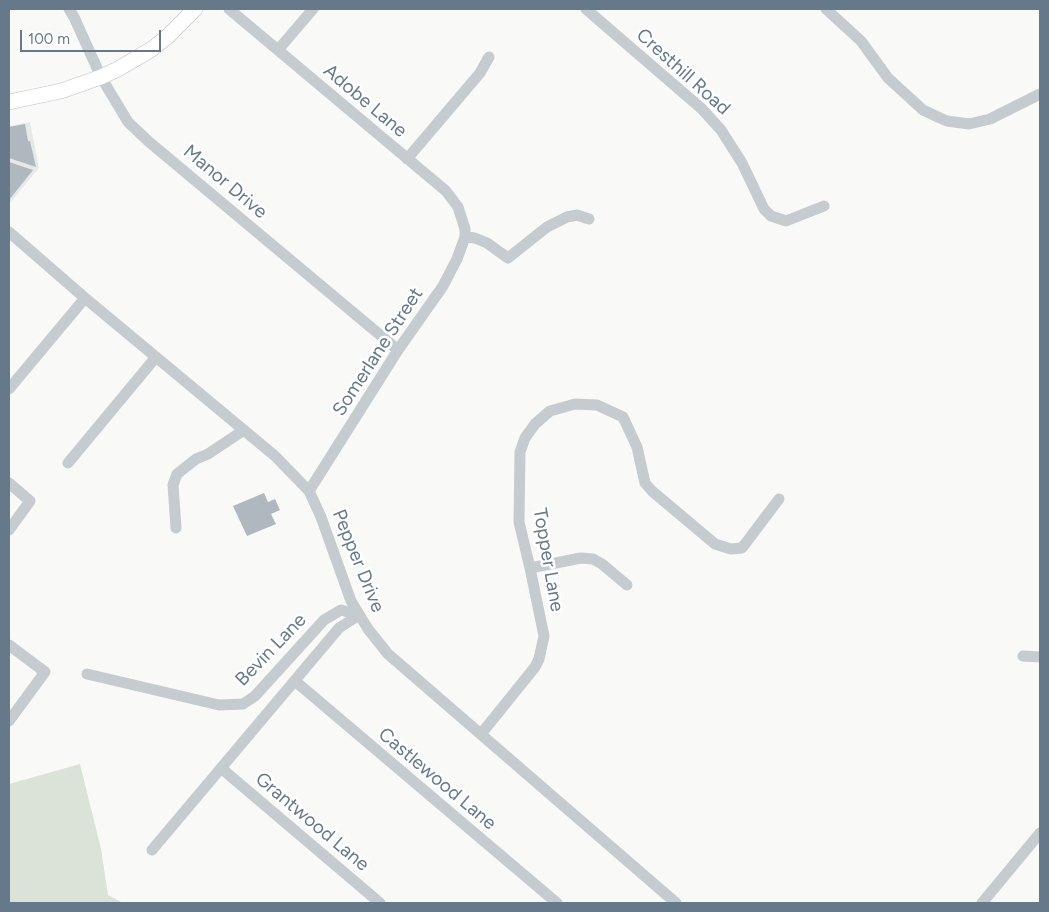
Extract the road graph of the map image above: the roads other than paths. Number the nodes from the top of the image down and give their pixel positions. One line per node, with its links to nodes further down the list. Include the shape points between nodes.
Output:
1 (69, 9): 9 (street, Manor Drive)
2 (195, 9): 9 (main road, via 152,49)
3 (229, 9): 7 (street, Adobe Lane)
4 (313, 9): 7 (street)
5 (586, 9): 13 (street, Cresthill Road, via 715,123 742,163 770,216 786,221)
6 (826, 9): 10 (street, via 861,41 888,78 923,110 947,121 969,124 990,119)
7 (278, 50): 12 (street, Adobe Lane)
8 (489, 57): 12 (street, via 480,73)
9 (101, 77): 11 (main road, via 61,91); 18 (street, Manor Drive, via 128,122 148,141)
10 (1040, 94)
11 (9, 102)
12 (406, 159): 16 (street, Adobe Lane, via 451,197 461,214)
13 (824, 206)
14 (589, 218): 16 (street, via 568,216 547,227 508,258)
15 (9, 232): 17 (street, Pepper Drive)
16 (465, 233): 18 (street, Somerlane Street, via 458,259)
17 (85, 298): 19 (street, Pepper Drive); 20 (street)
18 (398, 350): 24 (street, Somerlane Street)
19 (156, 357): 21 (street, Pepper Drive); 22 (street)
20 (9, 389)
21 (244, 430): 24 (street, Pepper Drive); 26 (street, via 177,474 173,485)
22 (68, 464)
23 (9, 483): 27 (street, via 30,501)
24 (309, 491): 30 (street, Pepper Drive)
25 (779, 499): 28 (street, Topper Lane, via 742,548 731,549 715,544 645,483 638,447 623,417 597,405 575,404 550,411 535,424 520,452 519,522)
26 (176, 528)
27 (9, 530)
28 (530, 568): 29 (street, via 581,558 593,559); 37 (street, Topper Lane, via 544,636 539,659)
29 (627, 585)
30 (359, 615): 34 (street, Bevin Lane, via 341,610 324,620 255,696 243,704 219,705); 35 (street, via 339,628); 37 (street, Pepper Drive, via 388,654)
31 (9, 645): 36 (street, via 45,672)
32 (1023, 656): 33 (street)
33 (1040, 657)
34 (88, 674)
35 (295, 681): 38 (street); 42 (street, Castlewood Lane)
36 (9, 721)
37 (481, 734): 43 (street, Pepper Drive)
38 (221, 768): 40 (street); 41 (street, Grantwood Lane)
39 (1040, 833): 44 (street)
40 (152, 850)
41 (380, 903)
42 (557, 903)
43 (676, 903)
44 (982, 903)

